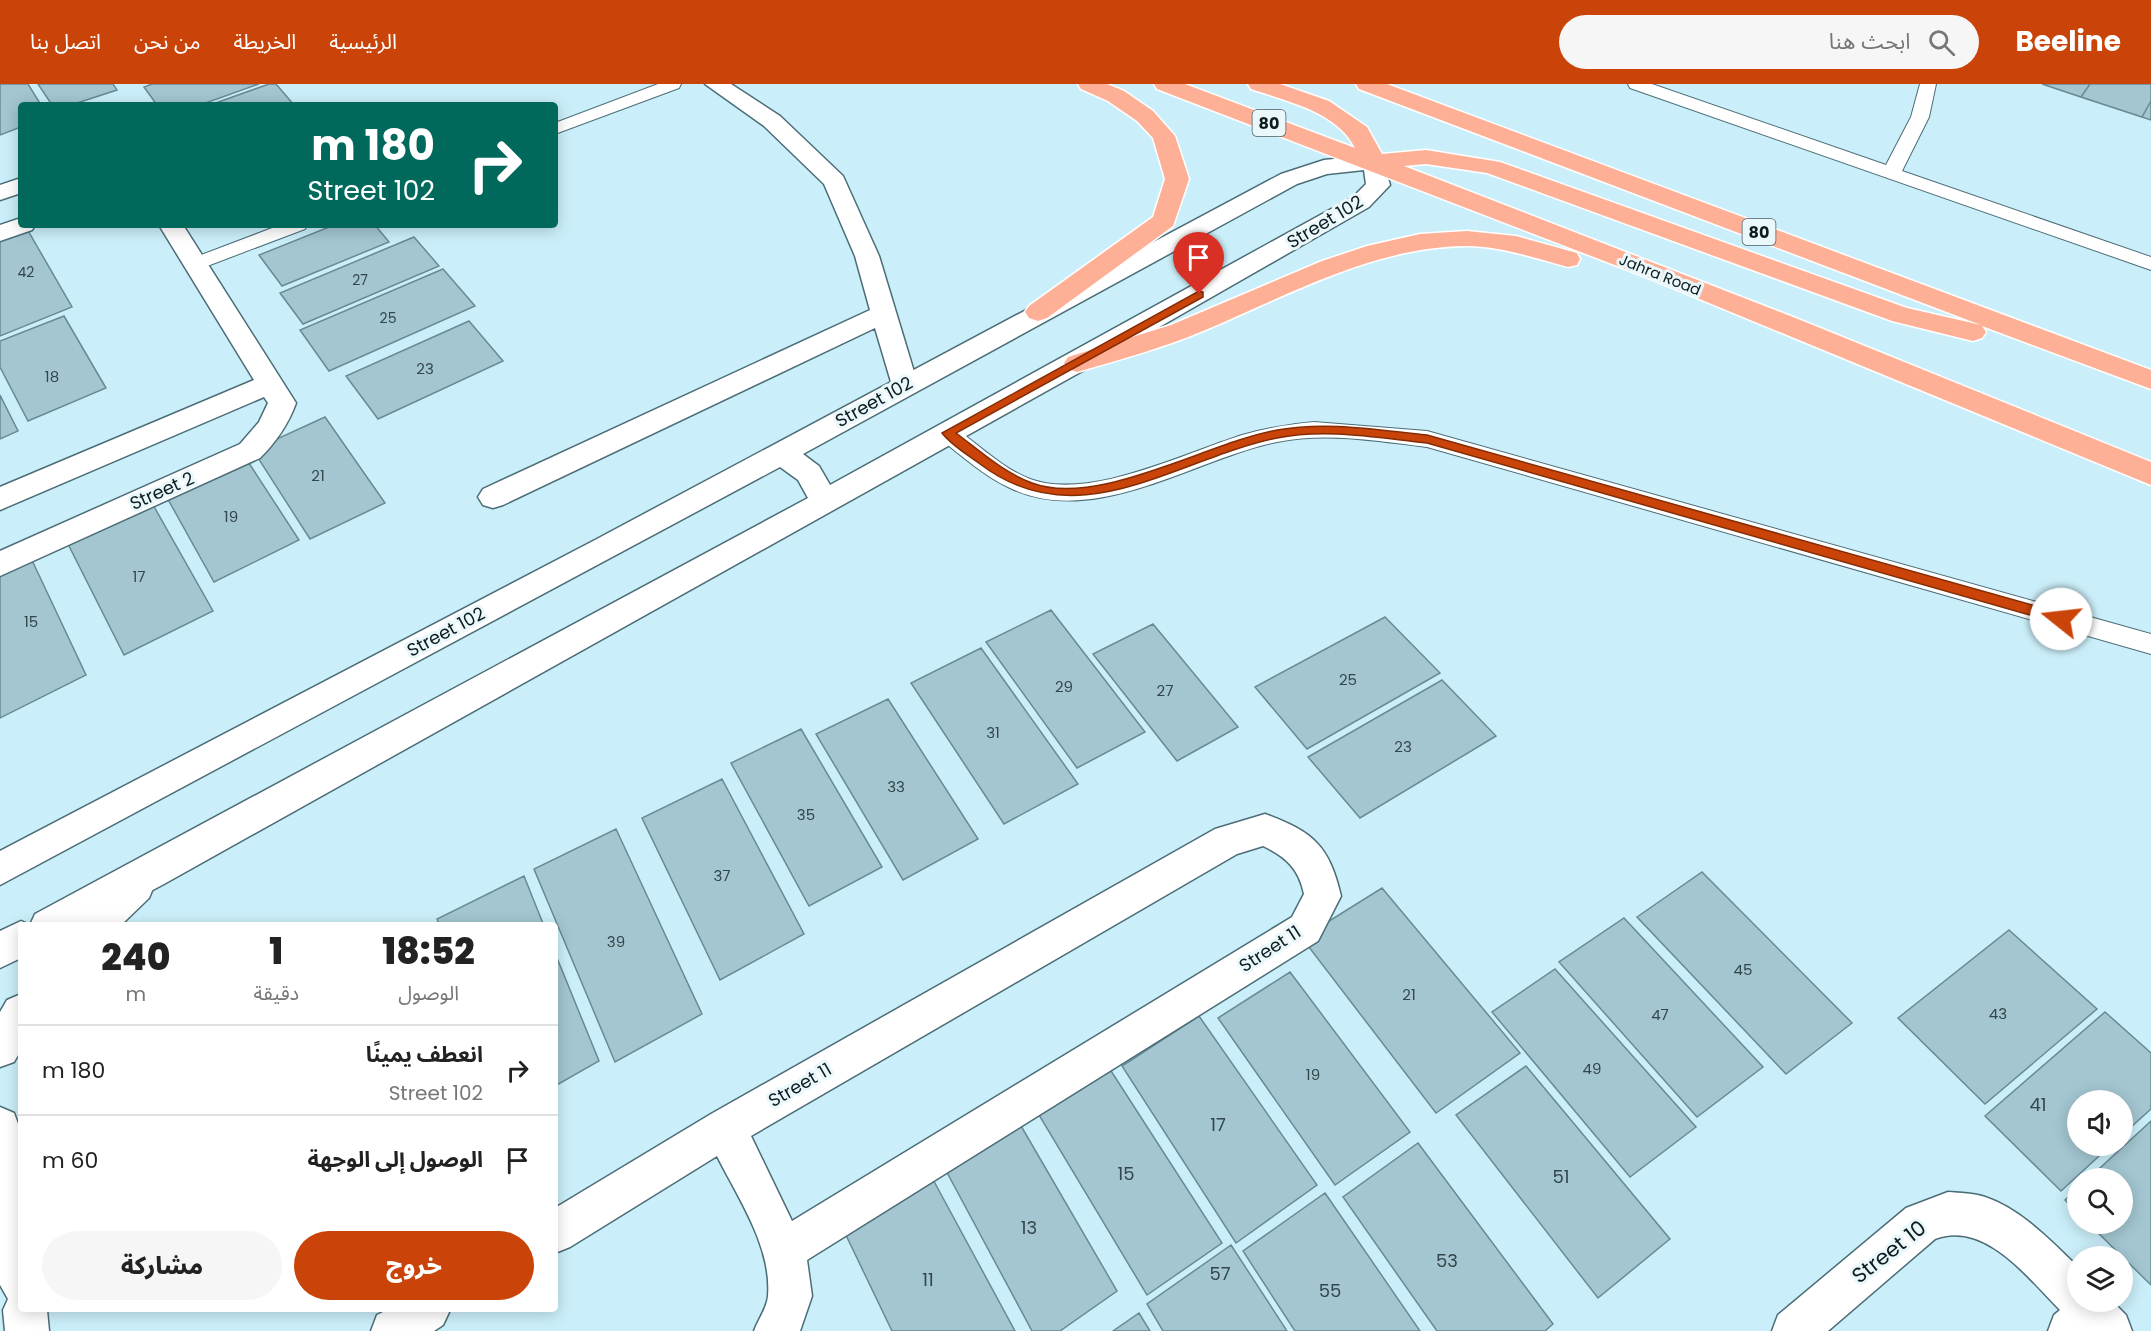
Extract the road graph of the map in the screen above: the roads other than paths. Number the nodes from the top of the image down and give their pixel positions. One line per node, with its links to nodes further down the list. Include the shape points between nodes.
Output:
1 (673, 84): 9 (lane)
2 (716, 84): 21 (street, via 772,121 835,181 867,256)
3 (1089, 84): 20 (highway, via 1145,116 1164,136 1177,179 1164,221)
4 (1165, 84): 10 (highway, Jahra Road / 80)
5 (1259, 84): 10 (highway, via 1321,106 1359,132)
6 (1367, 84): 22 (highway, 80)
7 (1636, 84): 11 (lane)
8 (1928, 84): 11 (lane, via 1920,117)
9 (558, 128)
10 (1374, 162): 20 (street, Street 102, via 1324,167 1289,178); 22 (highway, via 1426,157 1492,167 1900,315); 23 (street, Street 102, via 1378,185 1365,199); 27 (highway, Jahra Road / 80)
11 (1891, 174): 19 (lane)
12 (18, 186): 13 (street)
13 (0, 193)
14 (18, 227): 17 (street)
15 (173, 228): 18 (street, Street 2)
16 (290, 228): 18 (lane)
17 (0, 233)
18 (195, 264): 25 (street, Street 2)
19 (2151, 264)
20 (1038, 312): 26 (street, Street 102)
21 (883, 314): 26 (street); 31 (street)
22 (2092, 358): 24 (highway, 80)
23 (1077, 363): 27 (highway, via 1193,326 1328,266 1386,247 1431,239 1492,240 1550,252 1798,350); 28 (street, Street 102)
24 (2151, 380)
25 (270, 384): 32 (street); 34 (street, Street 2, via 282,403 267,435 250,451)
26 (904, 386): 29 (street, Street 102)
27 (2028, 422): 30 (highway, Jahra Road / 80)
28 (947, 433): 33 (street, Street 102); 35 (lane, via 998,471 1030,488 1062,493 1100,490 1277,434 1328,429 1427,439)
29 (780, 453): 33 (street, via 809,473); 36 (street, Street 102)
30 (2151, 474)
31 (493, 496)
32 (0, 499)
33 (824, 501): 37 (street, Street 102)
34 (0, 564)
35 (2151, 644)
36 (0, 868)
37 (151, 872): 38 (street, Street 102); 39 (street)
38 (56, 922)
39 (98, 922)
40 (18, 941): 41 (street)
41 (0, 950)
42 (18, 1018): 43 (street)
43 (0, 1048)
44 (0, 1127): 48 (street)
45 (725, 1128): 46 (street, Street 11); 47 (street); 47 (street, Street 11, via 1228,840 1265,830 1290,842 1316,867 1323,896 1305,929)
46 (558, 1230)
47 (784, 1250): 54 (street, via 790,1298)
48 (18, 1261)
49 (25, 1312): 52 (street)
50 (425, 1312): 53 (street)
51 (2086, 1314): 55 (street, Street 10, via 2029,1249 1983,1217 1948,1213 1921,1223)
52 (27, 1331)
53 (393, 1331)
54 (776, 1331)
55 (1794, 1331)

